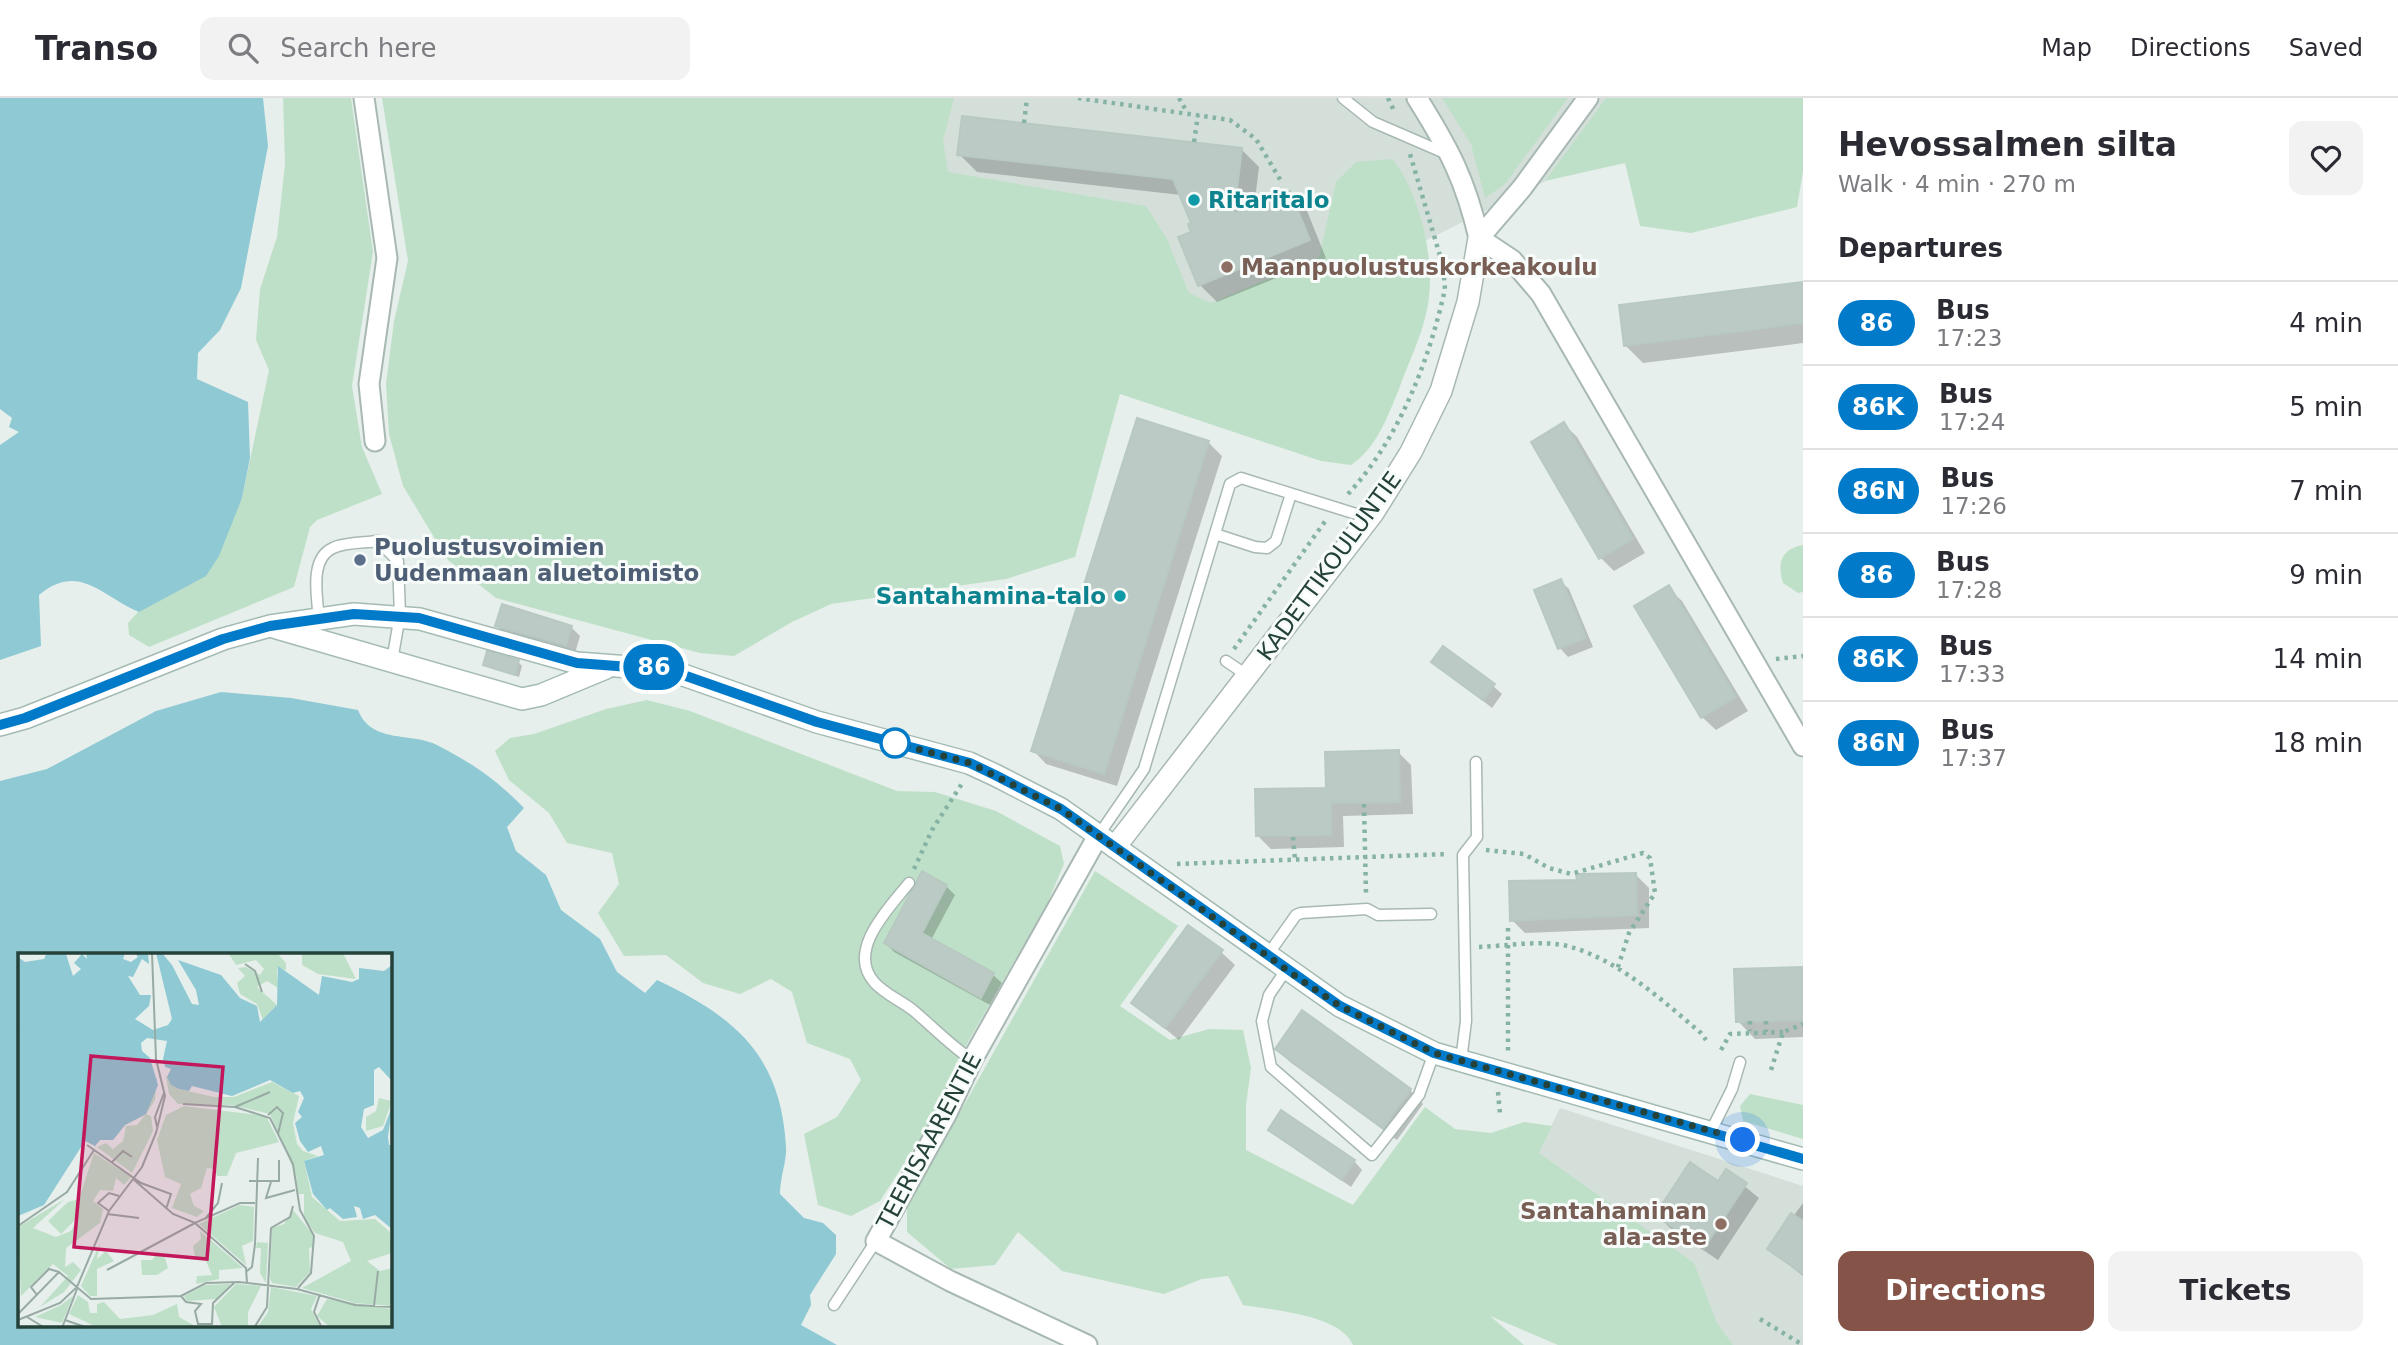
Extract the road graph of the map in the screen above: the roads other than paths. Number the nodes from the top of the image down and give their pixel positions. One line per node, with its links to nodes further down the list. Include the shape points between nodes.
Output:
1 (364, 98): 7 (street, via 387,258 369,384)
2 (1343, 98): 5 (lane, via 1373,122)
3 (1417, 98): 5 (street, KADETTIKOULUNTIE)
4 (1588, 98): 6 (street)
5 (1454, 157): 6 (street, KADETTIKOULUNTIE)
6 (1479, 239): 9 (main road, KADETTIKOULUNTIE, via 1468,302 1441,391 1411,452); 20 (street, via 1512,260 1541,294)
7 (375, 441)
8 (1291, 494): 9 (lane); 10 (lane, via 1276,541 1267,548); 10 (lane, via 1241,478 1230,484)
9 (1368, 518): 18 (main road, KADETTIKOULUNTIE)
10 (1215, 534): 22 (lane, via 1143,769)
11 (400, 615): 12 (main road); 12 (lane, via 398,561 378,541 334,547 324,555 316,579); 16 (lane); 17 (main road, via 553,658)
12 (319, 617): 13 (main road); 14 (lane)
13 (270, 626): 14 (main road); 19 (main road, via 223,639)
14 (320, 641): 16 (main road)
15 (1226, 660): 18 (lane)
16 (391, 662): 17 (main road, via 522,699)
17 (608, 667): 22 (main road, via 669,670 817,722 970,763 1061,809)
18 (1248, 676): 22 (main road, KADETTIKOULUNTIE)
19 (0, 725)
20 (1803, 746)
21 (1476, 762): 29 (lane, via 1476,837 1465,852 1466,1021)
22 (1106, 842): 25 (main road); 28 (street, TEERISAARENTIE)
23 (909, 883): 28 (lane, via 878,923 869,940 866,963 873,982)
24 (1431, 914): 25 (lane, via 1378,915 1367,909 1296,915)
25 (1267, 956): 26 (main road)
26 (1286, 970): 27 (main road, via 1340,1006); 27 (lane, via 1269,995 1262,1021 1270,1067 1372,1155 1419,1095)
27 (1434, 1053): 29 (main road)
28 (972, 1060): 33 (street, TEERISAARENTIE)
29 (1461, 1062): 31 (main road)
30 (1740, 1062): 31 (lane)
31 (1711, 1131): 32 (main road)
32 (1803, 1159)
33 (876, 1241): 34 (lane); 35 (street, TEERISAARENTIE)
34 (834, 1305)
35 (1087, 1345)

